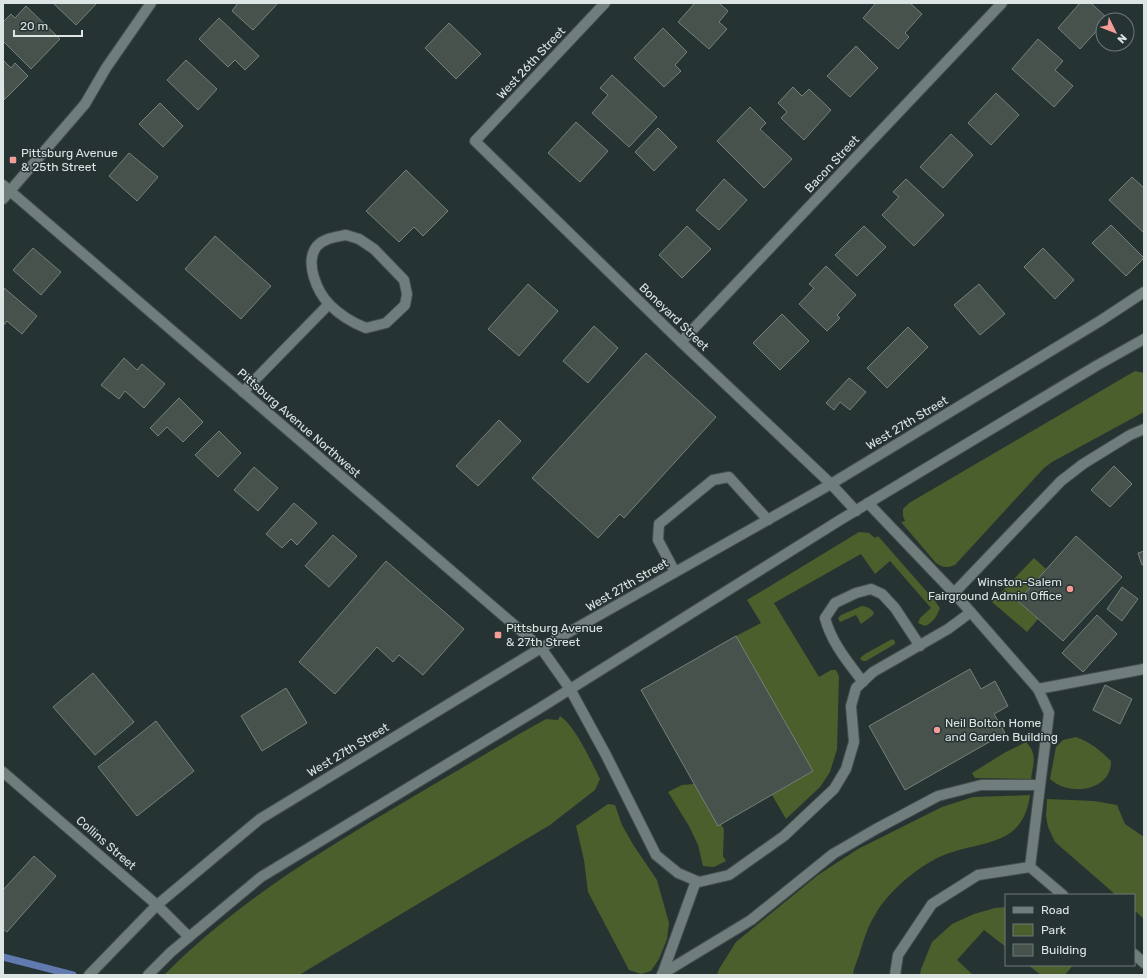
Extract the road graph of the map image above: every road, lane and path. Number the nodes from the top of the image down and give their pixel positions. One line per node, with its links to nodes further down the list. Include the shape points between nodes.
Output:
1 (151, 3): 5 (street, via 106,68 85,104)
2 (605, 3): 4 (street, West 26th Street)
3 (1002, 3): 10 (street, Bacon Street)
4 (475, 141): 10 (street, Boneyard Street)
5 (7, 188): 6 (street); 11 (street, Pittsburg Avenue Northwest)
6 (3, 199)
7 (1144, 292): 13 (street, West 27th Street)
8 (329, 304): 8 (street, via 356,324 366,328 386,323 405,305 407,294 404,280 374,249 359,239 346,235 333,237 317,246 312,256 312,270 317,286); 11 (street)
9 (1144, 339): 14 (street)
10 (681, 342): 13 (street, Boneyard Street)
11 (243, 392): 21 (street, Pittsburg Avenue Northwest)
12 (1144, 429): 18 (street, via 1083,464 1061,481)
13 (831, 484): 15 (street, Boneyard Street); 16 (street, West 27th Street)
14 (868, 503): 15 (street); 18 (street)
15 (856, 511): 24 (street)
16 (768, 520): 17 (street, West 27th Street); 17 (street, via 729,476 713,480 659,524 658,540)
17 (675, 572): 21 (street, West 27th Street)
18 (954, 593): 19 (street)
19 (971, 612): 20 (street, via 948,630); 25 (street)
20 (920, 646): 23 (street, via 873,672); 23 (street, via 895,608 882,594 871,589 835,603 824,618 828,630)
21 (542, 648): 24 (street, Pittsburg Avenue Northwest); 31 (street, West 27th Street, via 260,818)
22 (1144, 669): 25 (street)
23 (863, 682): 29 (street, via 856,688 851,706 854,742 846,769 834,790 784,836 729,876)
24 (570, 689): 29 (street, Pittsburg Avenue Northwest, via 656,855 678,873); 32 (street, via 261,877)
25 (1038, 689): 27 (street, via 1049,713)
26 (3, 772): 31 (street, Collins Street)
27 (1040, 785): 28 (street); 35 (street, via 981,785 938,796 833,854 751,920)
28 (1030, 867): 30 (street); 38 (street, via 978,875 932,904 898,955)
29 (696, 881): 35 (street)
30 (1062, 894)
31 (157, 905): 32 (street, Collins Street); 36 (street, West 27th Street)
32 (189, 937): 37 (street)
33 (1135, 955): 34 (street)
34 (1144, 963)
35 (662, 974)
36 (89, 975)
37 (148, 975)
38 (895, 975)

